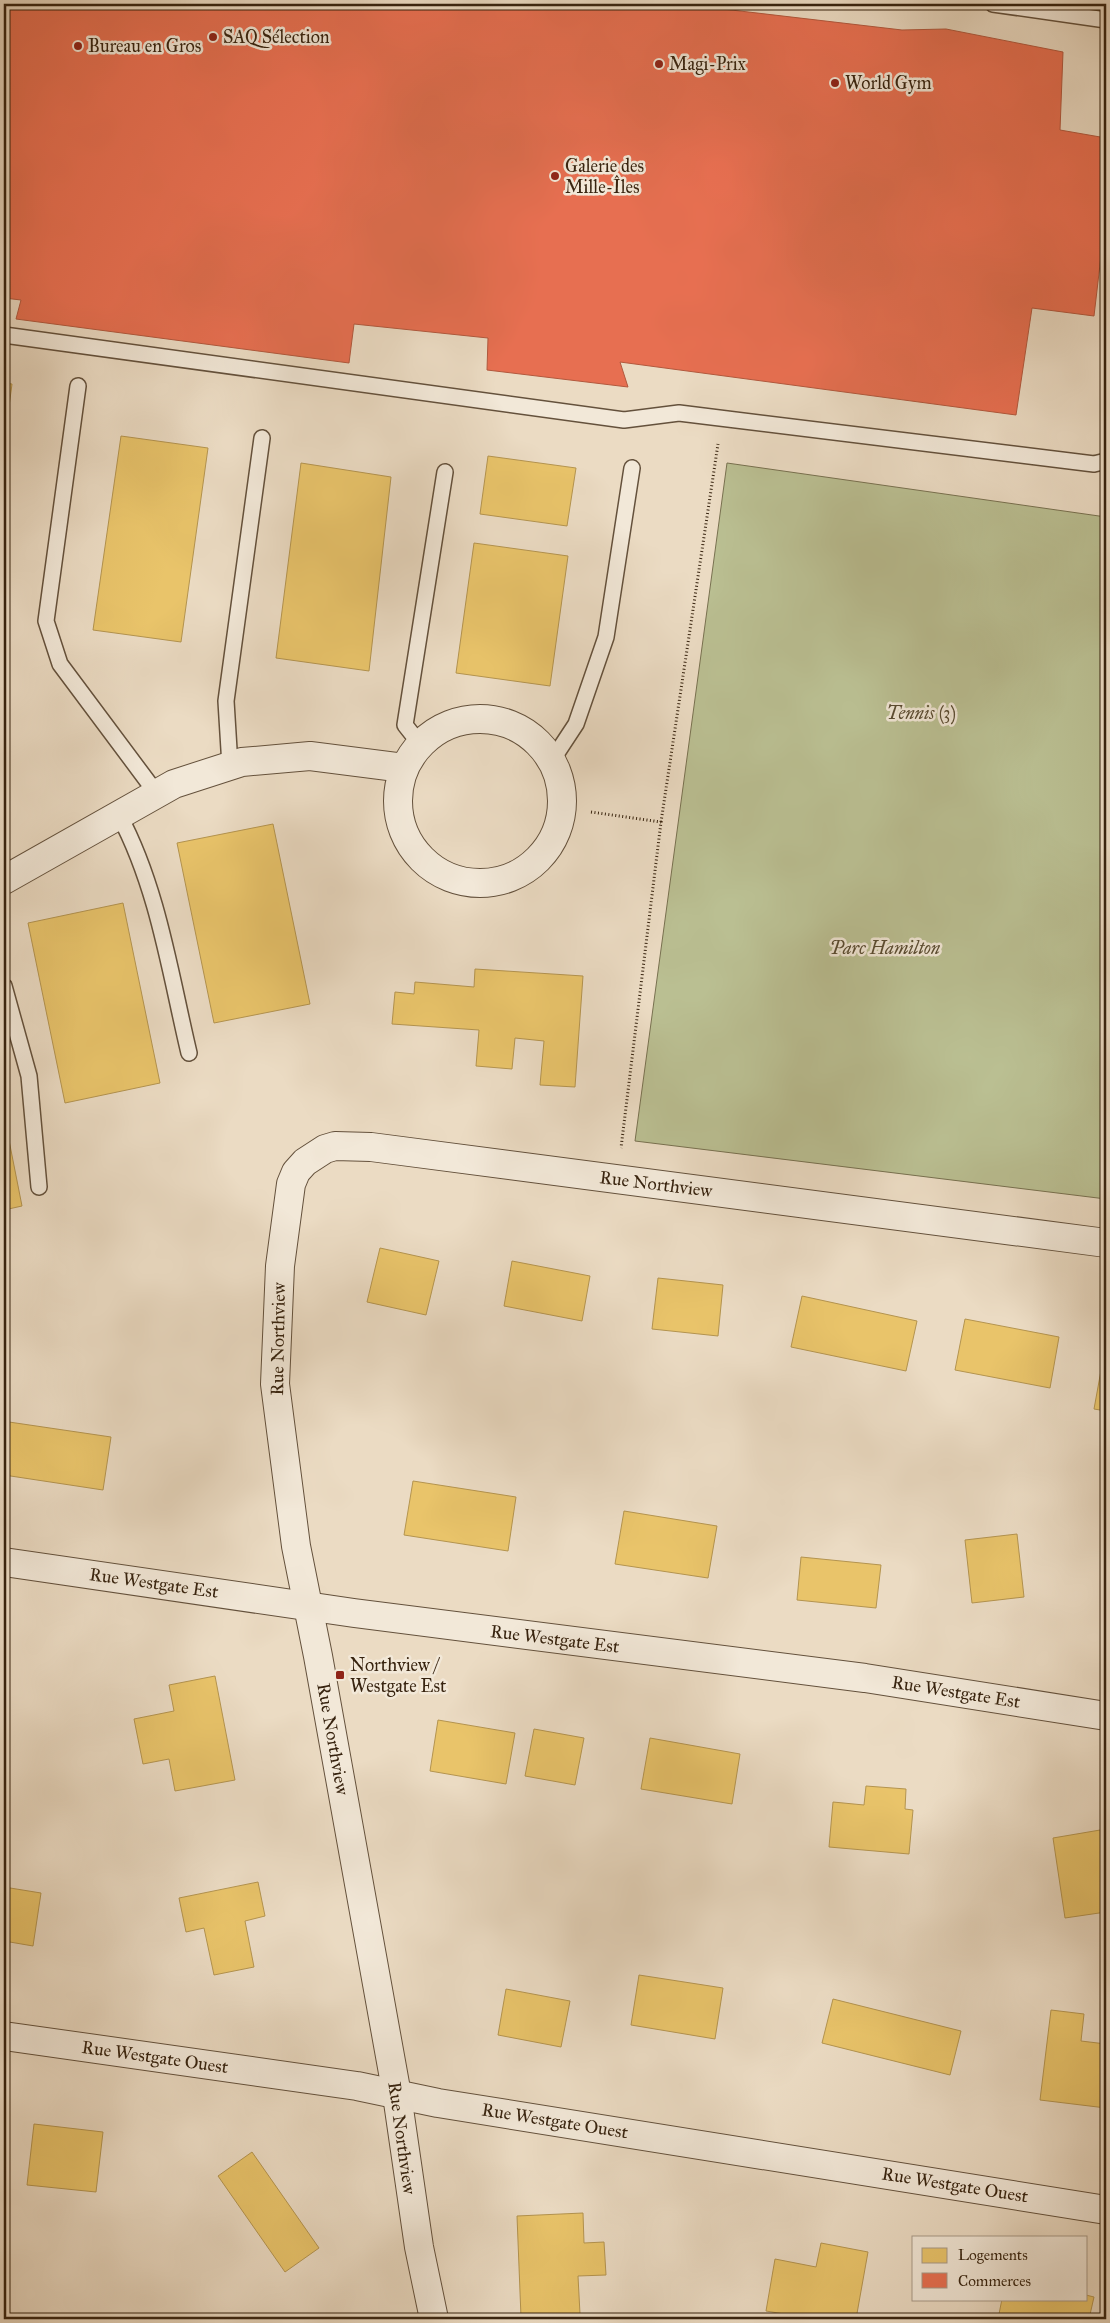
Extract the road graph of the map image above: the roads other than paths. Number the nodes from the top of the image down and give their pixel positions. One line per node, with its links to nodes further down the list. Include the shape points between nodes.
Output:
1 (992, 4): 2 (lane)
2 (1106, 20)
3 (4, 335): 6 (lane, via 624,420 679,413 1094,464)
4 (78, 386): 13 (lane, via 46,622 60,664)
5 (262, 438): 11 (lane, via 226,701)
6 (1106, 461)
7 (632, 468): 10 (lane, via 606,637 576,724)
8 (445, 472): 9 (lane, via 405,725)
9 (420, 744): 10 (street, via 444,727 471,719 489,720 516,727 540,744); 12 (street)
10 (551, 762): 12 (street, via 562,798 552,842 534,864 509,878 494,882 466,883 439,873 421,859 404,835 397,807)
11 (230, 766): 12 (street, via 310,756); 13 (street, via 174,784)
12 (404, 768)
13 (157, 794): 14 (street)
14 (119, 815): 15 (street); 17 (lane, via 134,843 155,904)
15 (4, 880)
16 (4, 986): 18 (lane, via 29,1076)
17 (189, 1053)
18 (39, 1187)
19 (1106, 1243): 21 (street, Rue Northview, via 348,1146 335,1146 315,1154 296,1172 289,1195 283,1237 275,1384 296,1546)
20 (4, 1562): 21 (street, Rue Westgate Est)
21 (309, 1607): 22 (street, Rue Westgate Est, via 865,1678); 24 (street, Rue Northview)
22 (1106, 1716)
23 (4, 2036): 24 (street, Rue Westgate Ouest, via 347,2084)
24 (397, 2094): 25 (street, Rue Westgate Ouest); 26 (street, Rue Northview, via 417,2239)
25 (1106, 2210)
26 (434, 2319)

